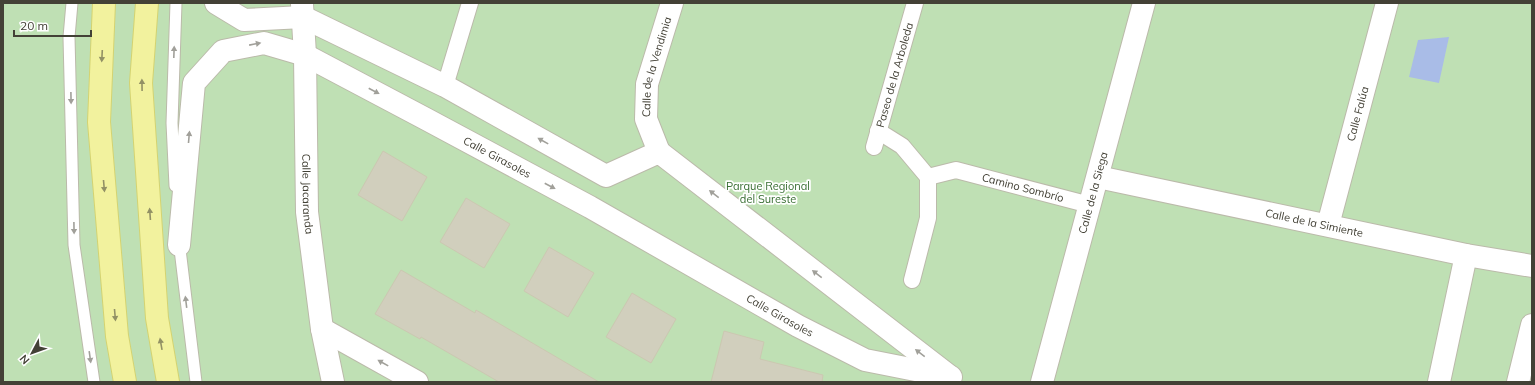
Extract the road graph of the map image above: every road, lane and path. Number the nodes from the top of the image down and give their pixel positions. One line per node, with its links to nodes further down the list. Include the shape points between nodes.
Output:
1 (65, 3): 13 (lane)
2 (72, 3): 13 (lane)
3 (104, 3): 33 (main road, one-way to 33, via 99,122 117,336)
4 (147, 3): 34 (main road, one-way to 4, via 157,318 141,83)
5 (176, 3): 25 (lane, one-way to 5, via 172,123)
6 (216, 3): 12 (street, via 244,20)
7 (470, 3): 15 (street)
8 (672, 3): 18 (street, Calle de la Vendimia, via 647,84 646,119)
9 (915, 3): 16 (street, Paseo de la Arboleda)
10 (1144, 3): 21 (street, Calle de la Siega)
11 (1387, 3): 24 (street, Calle Falúa)
12 (303, 10): 14 (street, Calle Jacaranda); 15 (street)
13 (69, 37): 32 (lane, one-way to 32, via 74,245)
14 (305, 55): 23 (street, Calle Girasoles, one-way to 23); 25 (street, Calle Girasoles, one-way to 14, via 194,83 223,51 264,43); 30 (street, Calle Jacaranda, via 307,212)
15 (445, 86): 19 (street, one-way to 15)
16 (878, 131): 17 (street, Paseo de la Arboleda); 20 (street, via 902,146)
17 (874, 147)
18 (659, 152): 19 (street); 31 (street, Calle Girasoles, one-way to 18)
19 (606, 176): 23 (street)
20 (928, 177): 22 (street, Camino Sombrío, via 956,170); 28 (street, via 928,218)
21 (1098, 177): 22 (street, Calle de la Siega); 24 (street, Calle de la Simiente)
22 (1090, 205): 38 (street, Calle de la Siega)
23 (590, 207): 31 (street, Calle Girasoles, via 798,326 865,360)
24 (1328, 225): 26 (street, Calle de la Simiente)
25 (179, 245): 35 (lane, one-way to 25)
26 (1466, 255): 27 (street, Calle de la Simiente); 39 (street)
27 (1532, 266)
28 (912, 280)
29 (1532, 325): 40 (street)
30 (322, 329): 36 (street, Calle Jacaranda); 37 (street, one-way to 30)
31 (956, 379)
32 (94, 382)
33 (125, 382)
34 (168, 382)
35 (196, 382)
36 (333, 382)
37 (417, 382)
38 (1042, 382)
39 (1439, 382)
40 (1518, 382)

